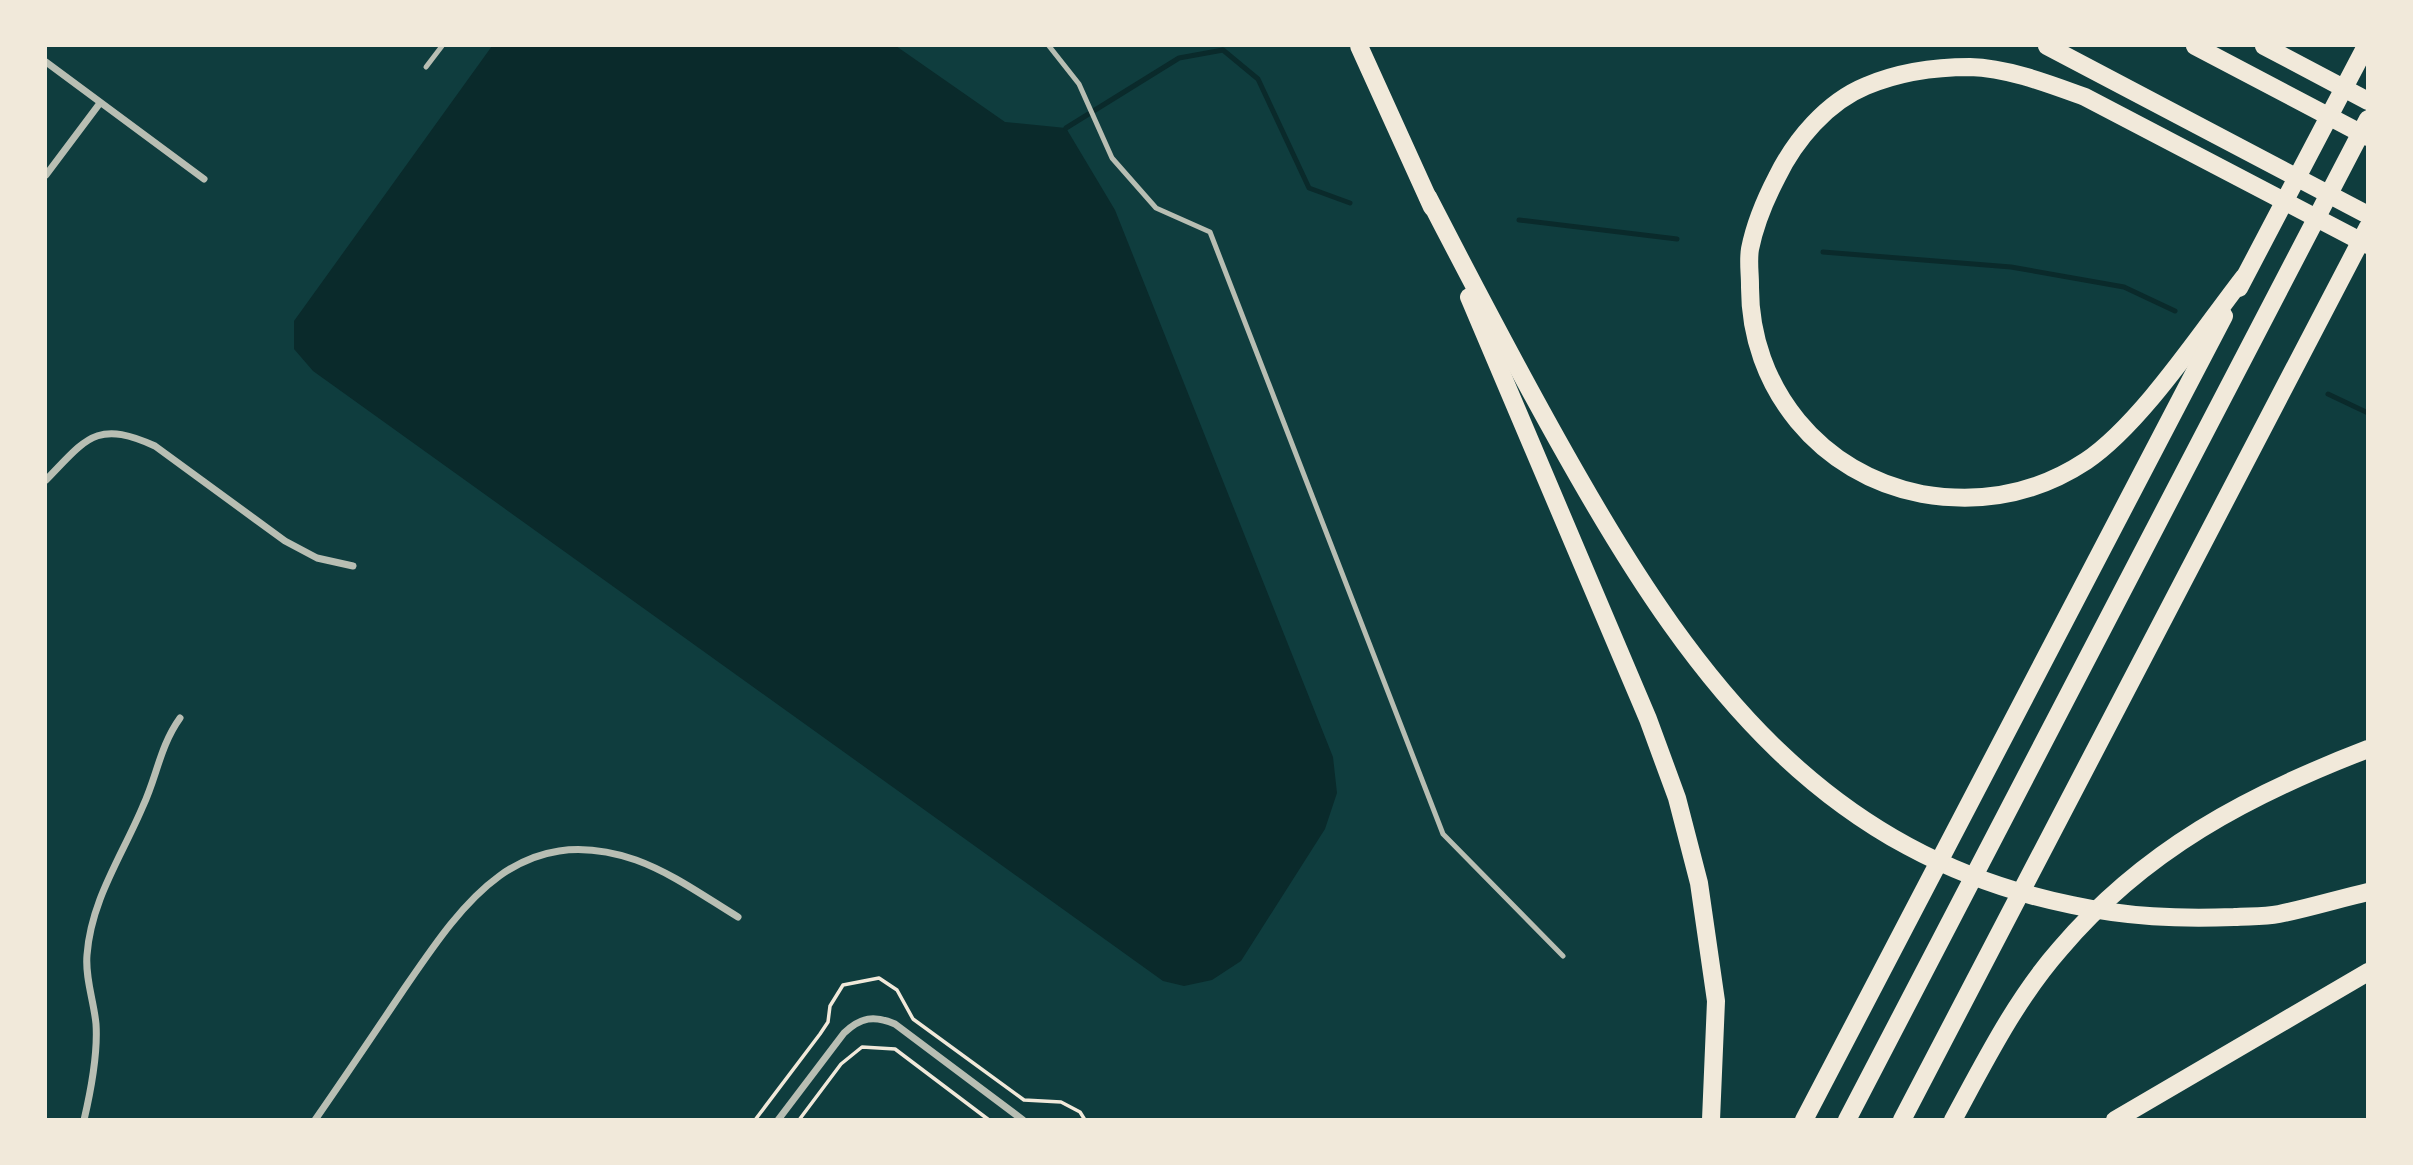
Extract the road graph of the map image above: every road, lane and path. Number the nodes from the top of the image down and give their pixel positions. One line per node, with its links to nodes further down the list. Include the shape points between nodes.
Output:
1 (442, 46): 9 (lane)
2 (1049, 46): 27 (lane, via 1079,84 1111,158 1156,208 1210,232 1443,834)
3 (1359, 46): 16 (highway)
4 (2047, 46): 17 (highway)
5 (2195, 46): 13 (highway)
6 (2366, 46): 20 (highway)
7 (2269, 49): 10 (highway)
8 (46, 62): 11 (street)
9 (426, 67)
10 (2368, 101)
11 (100, 103): 14 (street); 15 (street)
12 (2368, 119): 39 (highway)
13 (2368, 137)
14 (46, 174)
15 (204, 179)
16 (1428, 197): 25 (highway, via 1521,376 1630,568 1723,696 1783,759 1841,805 1955,870 2000,887 2113,914 2176,919 2277,915); 37 (highway, via 1648,719 1677,799 1699,883 1716,1001)
17 (2368, 215)
18 (2368, 228): 40 (highway)
19 (2368, 245): 20 (highway, via 2085,97 1974,67 1931,69 1863,86 1833,106 1788,154 1762,208 1750,251 1749,309 1757,349 1776,391 1804,432 1843,463 1870,479 1911,491 1952,499 1992,498 2029,490 2087,460 2119,432)
20 (2244, 277): 38 (highway)
21 (46, 480): 22 (street, via 93,437 108,431 130,435 155,446 285,541 317,558)
22 (353, 566)
23 (180, 718): 29 (street, via 166,737 145,803 97,906 87,957 96,1027)
24 (2368, 749): 41 (highway, via 2275,786 2216,817 2130,879 2058,951 2020,1003)
25 (2368, 892)
26 (738, 917): 30 (street, via 662,872 626,858 580,850 527,858 488,882 454,919)
27 (1563, 957)
28 (2368, 972): 42 (highway)
29 (84, 1119)
30 (316, 1119)
31 (755, 1119): 36 (path, via 820,1034 843,985 879,978 897,990 913,1019 1024,1100 1061,1102)
32 (778, 1119): 35 (street, via 844,1033 857,1021 871,1018 895,1024)
33 (799, 1119): 34 (path, via 841,1064 862,1046 895,1049)
34 (989, 1119)
35 (1023, 1119)
36 (1085, 1119)
37 (1711, 1119)
38 (1804, 1119)
39 (1847, 1119)
40 (1902, 1119)
41 (1954, 1119)
42 (2115, 1119)

